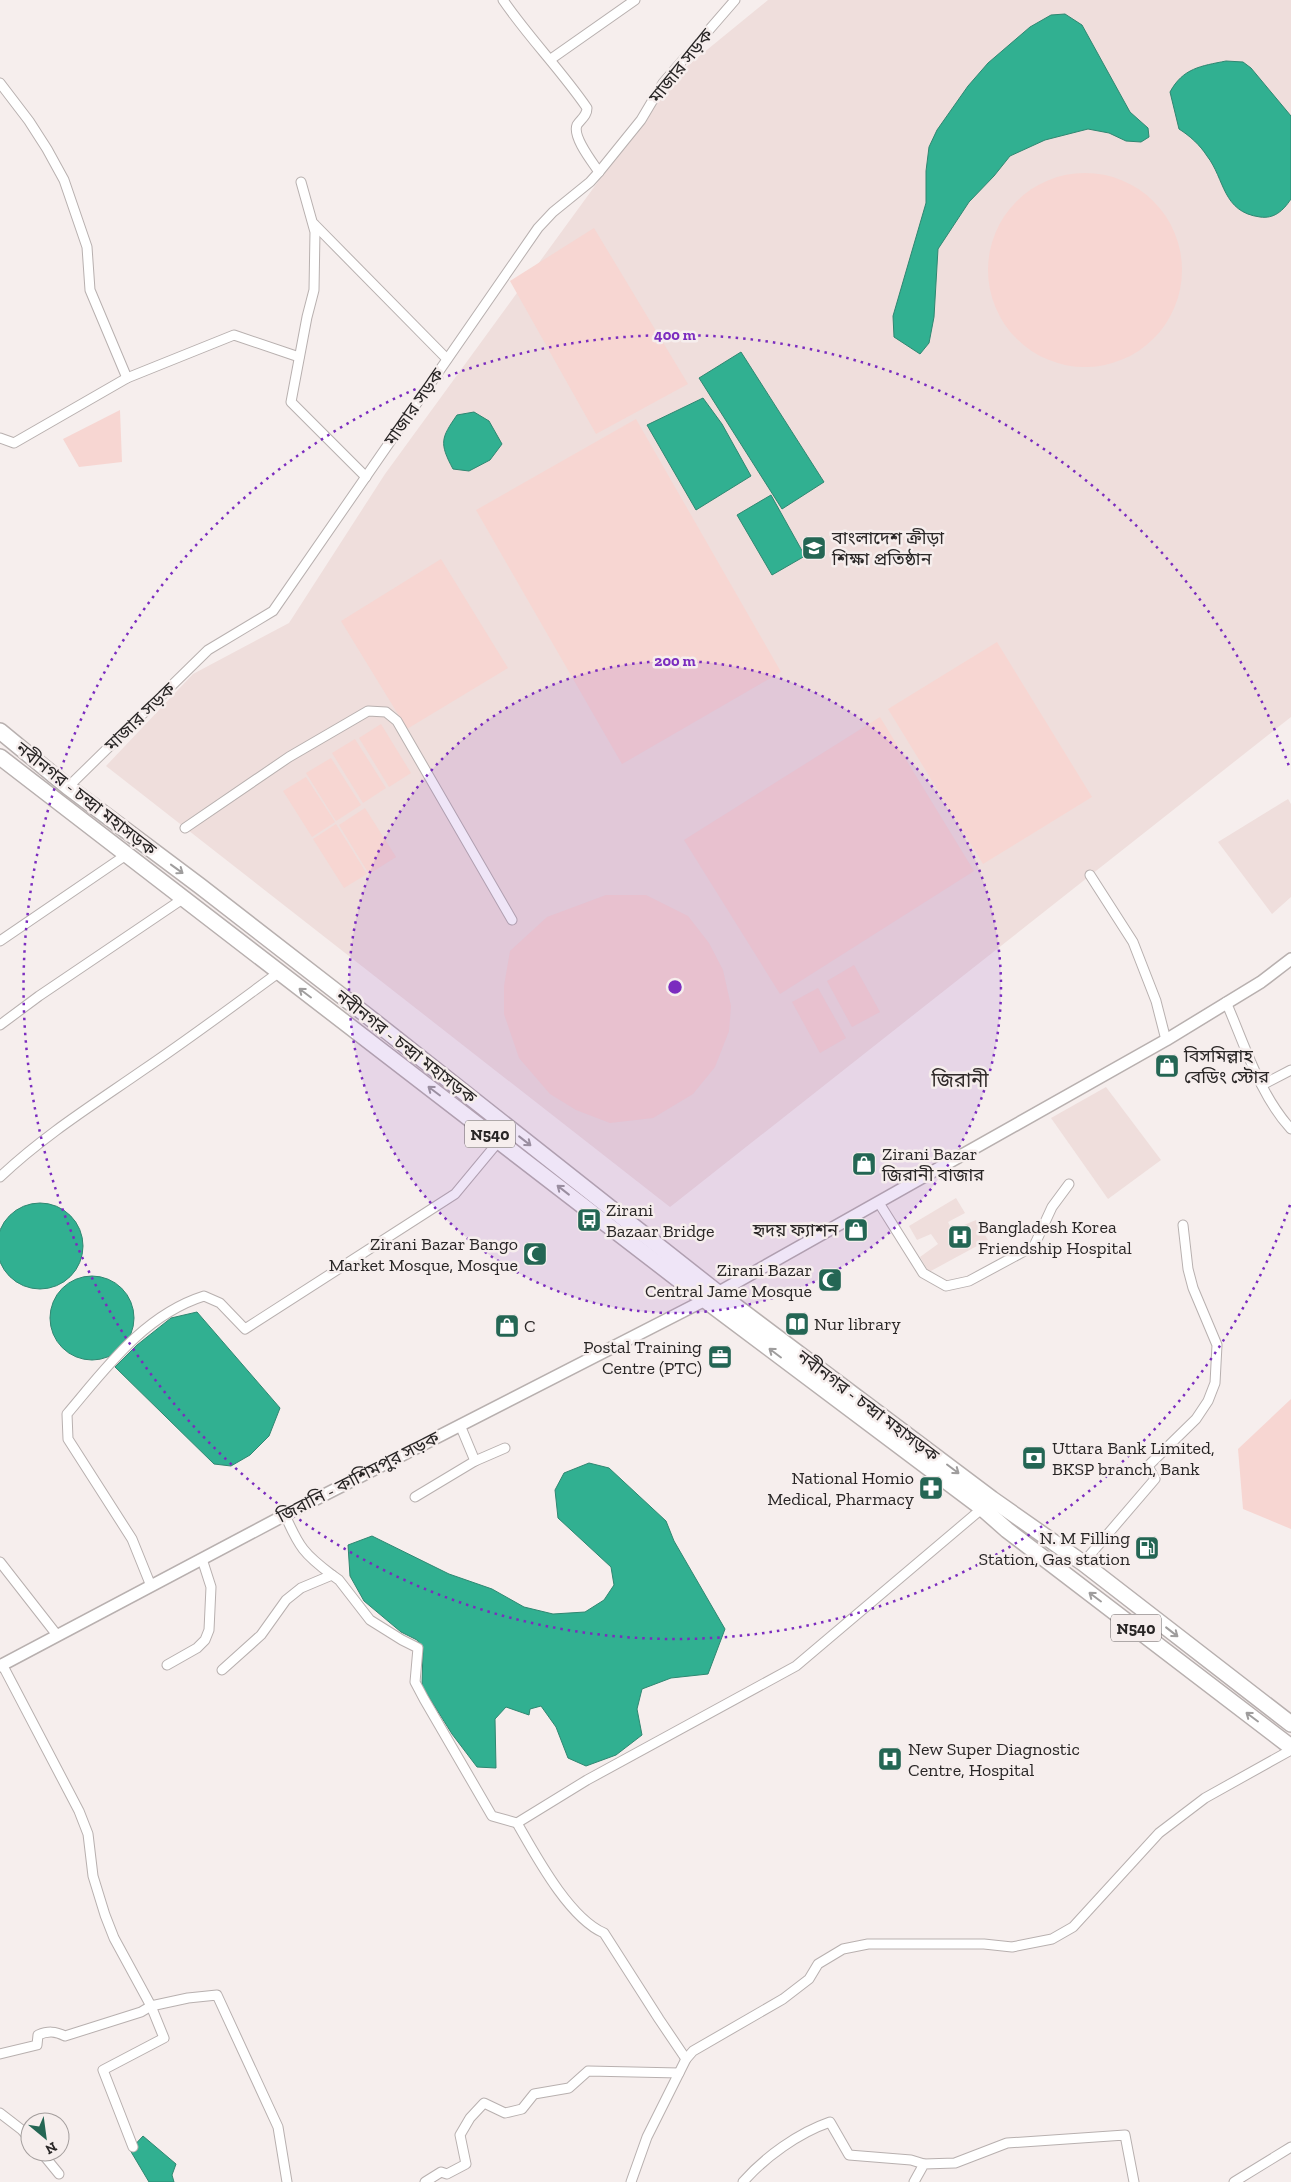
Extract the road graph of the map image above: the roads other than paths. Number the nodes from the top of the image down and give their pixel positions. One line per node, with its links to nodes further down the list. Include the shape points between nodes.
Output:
1 (634, 0): 4 (street)
2 (735, 0): 6 (street, মাজার সড়ক, via 663,82 641,120)
3 (507, 1): 4 (street, via 526,33)
4 (551, 59): 6 (street, via 587,108 576,133)
5 (0, 83): 11 (street, via 34,128 64,180 87,247 90,290)
6 (599, 172): 10 (street, মাজার সড়ক, via 538,228)
7 (302, 182): 8 (street)
8 (312, 222): 9 (street, via 315,232 314,290); 10 (street)
9 (299, 357): 11 (street, via 234,335); 13 (street, via 291,402)
10 (447, 359): 13 (street, মাজার সড়ক)
11 (127, 378): 12 (street, via 14,443)
12 (0, 438)
13 (366, 477): 16 (street, মাজার সড়ক, via 273,611 208,650)
14 (0, 732): 16 (highway, নবীনগর - চন্দ্রা মহাসড়ক / N540)
15 (0, 757): 18 (highway, নবীনগর - চন্দ্রা মহাসড়ক / N540)
16 (68, 787): 36 (highway, নবীনগর - চন্দ্রা মহাসড়ক / N540, one-way to 36, via 365,1014)
17 (185, 828): 21 (street, via 289,758 368,711 386,712 397,721)
18 (126, 855): 20 (highway, নবীনগর - চন্দ্রা মহাসড়ক / N540); 22 (street)
19 (1090, 875): 27 (street, via 1133,942 1156,1002)
20 (184, 898): 24 (highway, নবীনগর - চন্দ্রা মহাসড়ক / N540); 26 (street)
21 (512, 920)
22 (0, 941)
23 (1291, 959): 25 (street, জিরানি - কাশিমপুর সড়ক, via 1261,982)
24 (278, 973): 31 (highway, নবীনগর - চন্দ্রা মহাসড়ক / N540, one-way to 24); 32 (street, via 22,1156)
25 (1226, 1002): 27 (street, জিরানি - কাশিমপুর সড়ক); 29 (street)
26 (0, 1025)
27 (1166, 1040): 34 (street, জিরানি - কাশিমপুর সড়ক)
28 (1291, 1070): 29 (street)
29 (1262, 1085): 30 (street, via 1276,1112)
30 (1291, 1129)
31 (500, 1141): 36 (highway, নবীনগর - চন্দ্রা মহাসড়ক / N540, one-way to 31); 47 (street, via 455,1194 245,1329 220,1303 204,1296 184,1302 131,1340 67,1414 68,1439 132,1539)
32 (0, 1177)
33 (1069, 1184): 34 (street, via 1052,1208 1034,1246 969,1281 946,1286 923,1273)
34 (879, 1203): 36 (street, জিরানি - কাশিমপুর সড়ক)
35 (1183, 1225): 45 (street, via 1193,1288 1217,1345 1215,1383 1196,1420 1148,1466 1154,1478)
36 (712, 1296): 37 (street, জিরানি - কাশিমপুর সড়ক); 41 (highway, নবীনগর - চন্দ্রা মহাসড়ক / N540)
37 (460, 1425): 39 (street); 42 (street, জিরানি - কাশিমপুর সড়ক)
38 (505, 1448): 39 (street)
39 (475, 1461): 40 (street)
40 (415, 1497)
41 (987, 1504): 45 (highway, নবীনগর - চন্দ্রা মহাসড়ক / N540); 53 (highway, নবীনগর - চন্দ্রা মহাসড়ক / N540, one-way to 41, via 1015,1536); 54 (street, via 796,1666 587,1780)
42 (285, 1515): 43 (street, জিরানি - কাশিমপুর সড়ক); 46 (street, via 297,1543)
43 (202, 1559): 47 (street, জিরানি - কাশিমপুর সড়ক); 50 (street, via 211,1587 209,1630 197,1648)
44 (0, 1562): 48 (street)
45 (1083, 1563): 52 (highway, নবীনগর - চন্দ্রা মহাসড়ক / N540, one-way to 52)
46 (332, 1575): 51 (street, via 301,1588 286,1600 261,1635); 54 (street, via 370,1620 418,1648 415,1682 424,1699 492,1816)
47 (151, 1586): 48 (street, জিরানি - কাশিমপুর সড়ক)
48 (56, 1636): 49 (street, জিরানি - কাশিমপুর সড়ক)
49 (1, 1665): 55 (street, via 79,1811 88,1834 93,1876 105,1915)
50 (167, 1666)
51 (222, 1670)
52 (1291, 1724)
53 (1291, 1748): 57 (street, via 1205,1798 1159,1833 1073,1927 1052,1939 1012,1948 984,1944 877,1944 843,1949 818,1964 809,1979 783,1999 694,2051)
54 (517, 1823): 57 (street, via 574,1911 604,1933)
55 (151, 2006): 56 (street, via 65,2036 47,2032 38,2035 37,2045); 61 (street, via 164,2038 104,2070); 66 (street, via 218,1995 278,2127)
56 (0, 2054)
57 (686, 2059): 58 (street)
58 (679, 2073): 67 (street, via 588,2071 569,2088 534,2094 522,2109 505,2114 484,2103 460,2135 466,2164 447,2174 441,2172); 68 (street, via 647,2137)
59 (0, 2113): 60 (street)
60 (20, 2128)
61 (133, 2147)
62 (1291, 2147): 72 (street)
63 (49, 2162): 65 (street)
64 (924, 2164): 69 (street, via 849,2155 830,2122 815,2127 770,2157); 70 (street); 71 (street, via 955,2163 1007,2143 1125,2135)
65 (59, 2174)
66 (287, 2182)
67 (425, 2182)
68 (631, 2182)
69 (743, 2182)
70 (914, 2182)
71 (1134, 2182)
72 (1234, 2182)

